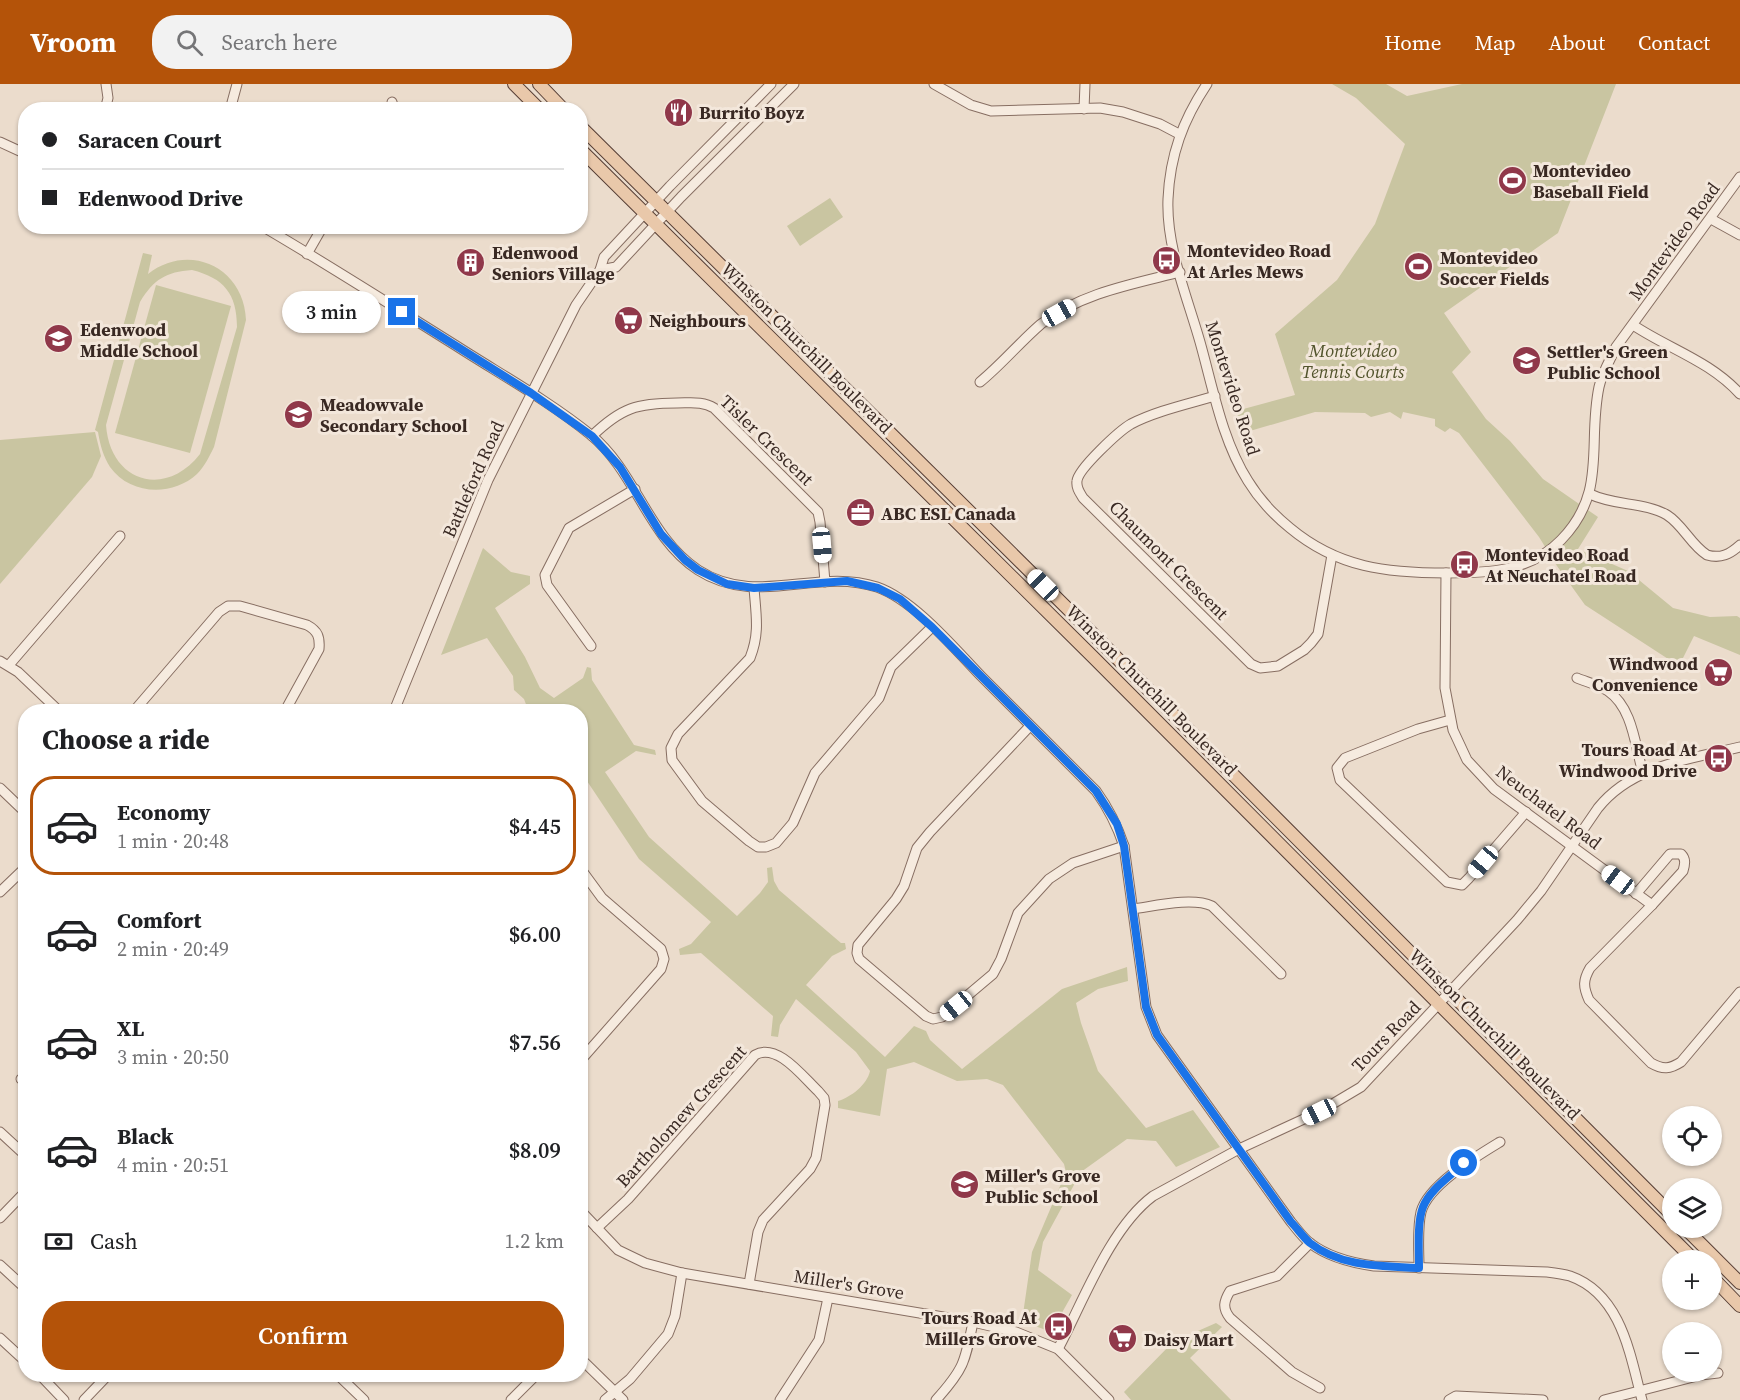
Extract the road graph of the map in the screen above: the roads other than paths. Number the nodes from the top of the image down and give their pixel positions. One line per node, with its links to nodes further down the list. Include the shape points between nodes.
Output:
1 (106, 84): 10 (street)
2 (237, 84): 11 (street)
3 (514, 84): 12 (main road)
4 (539, 84): 13 (main road)
5 (771, 84): 21 (street, Battleford Road)
6 (794, 84): 22 (street, Battleford Road)
7 (934, 84): 14 (street, via 970,105 991,111)
8 (1085, 84): 14 (street)
9 (1207, 84): 16 (street, Montevideo Road)
10 (107, 102)
11 (232, 102)
12 (532, 102)
13 (556, 102)
14 (1084, 109): 16 (street, via 1123,112 1160,123)
15 (588, 134): 21 (main road, Winston Churchill Boulevard)
16 (1179, 134): 31 (street, Montevideo Road, via 1168,201)
17 (0, 142): 18 (street)
18 (18, 150)
19 (588, 157): 23 (main road, Winston Churchill Boulevard)
20 (1740, 177): 24 (street, Montevideo Road)
21 (656, 200): 22 (main road, Winston Churchill Boulevard); 23 (street, Battleford Road)
22 (668, 212): 25 (street, Battleford Road); 71 (main road, Winston Churchill Boulevard)
23 (644, 213): 25 (main road, Winston Churchill Boulevard); 30 (street, Battleford Road, via 604,257)
24 (1711, 219): 28 (street); 32 (street, Montevideo Road)
25 (656, 224): 30 (street, Battleford Road, via 616,267); 72 (main road, Winston Churchill Boulevard)
26 (275, 234): 29 (street)
27 (318, 234): 29 (street)
28 (1740, 235)
29 (307, 254): 34 (street)
30 (600, 270): 34 (street, Battleford Road, via 576,305)
31 (1180, 272): 33 (street, via 1105,292 1068,308 1041,325); 36 (street, Montevideo Road)
32 (1633, 325): 35 (street, via 1705,364); 39 (street, Montevideo Road, via 1617,347 1599,386)
33 (980, 381)
34 (531, 393): 37 (street); 53 (street, Battleford Road, via 488,480)
35 (1740, 394)
36 (1215, 396): 42 (street, Montevideo Road, via 1234,455 1262,502 1309,543); 42 (street, Chaumont Crescent, via 1129,425 1082,470 1077,480 1083,498 1251,664 1260,668 1278,666 1304,650 1318,634)
37 (592, 436): 38 (street); 44 (street, Tisler Crescent, via 620,413 640,405 708,404 818,512)
38 (634, 489): 45 (street, via 661,534 685,560 720,581); 47 (street, via 569,528 545,574 547,585)
39 (1590, 494): 41 (street, via 1666,515 1707,555 1725,555); 43 (street, Montevideo Road, via 1566,534 1536,559 1498,572)
40 (120, 536): 48 (street)
41 (1740, 545)
42 (1332, 555): 43 (street, Montevideo Road, via 1383,571)
43 (1446, 573): 54 (street, Neuchatel Road, via 1444,688)
44 (825, 582): 45 (street); 46 (street, via 847,581 878,588 900,599)
45 (754, 588): 46 (street, via 758,629 750,658 678,734 671,748 672,760 702,801 758,847 776,843 793,823 815,773 879,698 891,667)
46 (932, 627): 55 (street)
47 (591, 646)
48 (5, 663): 50 (street)
49 (1577, 678): 57 (street, via 1605,690 1621,704 1627,713)
50 (51, 704)
51 (140, 704): 52 (street, via 219,612 228,606 240,606 307,625 320,637 319,649)
52 (289, 704)
53 (397, 704)
54 (1450, 720): 60 (street, Neuchatel Road, via 1458,744 1479,774); 60 (street, via 1345,758 1337,768 1340,780 1454,885 1462,885 1469,878)
55 (1030, 726): 61 (street, via 1096,791 1117,824); 61 (street, via 917,848 904,886 858,945 859,959 926,1016 942,1017 993,974 1018,914 1049,879 1073,863)
56 (1740, 747): 57 (street, Tours Road)
57 (1642, 773): 62 (street, Tours Road, via 1608,796)
58 (2, 793): 59 (street)
59 (18, 806)
60 (1526, 812): 62 (street, Neuchatel Road)
61 (1124, 846): 68 (street)
62 (1572, 846): 66 (street, Neuchatel Road); 71 (street, Tours Road, via 1541,891)
63 (18, 875): 65 (street)
64 (588, 879): 73 (street, via 602,898 662,949 664,958 661,969)
65 (0, 892)
66 (1636, 894): 67 (street, Neuchatel Road); 67 (street, via 1665,857 1681,854 1683,871)
67 (1652, 905): 70 (street, via 1590,968 1584,989 1589,1000 1651,1063 1661,1069 1681,1062)
68 (1133, 909): 69 (street, via 1194,902 1212,906); 77 (street, via 1146,1007 1157,1035)
69 (1281, 974)
70 (1740, 992)
71 (1450, 993): 72 (street, Tours Road); 79 (main road, Winston Churchill Boulevard)
72 (1440, 1004): 77 (street, Tours Road, via 1360,1087 1319,1112); 85 (main road, Winston Churchill Boulevard)
73 (588, 1052)
74 (0, 1132): 76 (street)
75 (1500, 1142): 87 (street, via 1464,1163 1430,1195 1421,1214)
76 (18, 1149)
77 (1239, 1149): 84 (street); 97 (street, Tours Road, via 1140,1205 1106,1255)
78 (18, 1200): 80 (street)
79 (1662, 1205)
80 (1, 1214)
81 (588, 1218): 82 (street, Miller's Grove)
82 (597, 1228): 88 (street, Miller's Grove, via 618,1250 645,1263); 91 (street, Bartholomew Crescent, via 628,1199 755,1055 771,1051 824,1098 825,1115 810,1169 761,1226)
83 (1695, 1238): 90 (main road)
84 (1310, 1243): 87 (street, via 1356,1263); 105 (street, via 1277,1276 1230,1291 1225,1311 1292,1372)
85 (1684, 1250)
86 (0, 1265): 89 (street)
87 (1419, 1268): 106 (street, via 1547,1272 1584,1282 1612,1309 1623,1330)
88 (682, 1273): 91 (street, Miller's Grove); 107 (street, via 668,1334 630,1379)
89 (18, 1282)
90 (1740, 1283)
91 (749, 1284): 93 (street, Miller's Grove)
92 (1722, 1287): 94 (main road)
93 (828, 1298): 95 (street, Miller's Grove); 114 (street, via 819,1340)
94 (1740, 1306)
95 (973, 1322): 97 (street, Miller's Grove, via 1016,1332); 115 (street, via 961,1370)
96 (0, 1338): 98 (street)
97 (1058, 1349): 116 (street, Miller's Grove)
98 (18, 1355)
99 (588, 1366): 107 (street)
100 (47, 1382): 108 (street)
101 (101, 1382): 109 (street)
102 (345, 1382): 110 (street)
103 (529, 1382): 111 (street)
104 (1673, 1382): 106 (street)
105 (1320, 1388)
106 (1640, 1390): 119 (street); 120 (street)
107 (614, 1391): 112 (street); 113 (street)
108 (64, 1400)
109 (84, 1400)
110 (364, 1400)
111 (511, 1400)
112 (605, 1400)
113 (623, 1400)
114 (780, 1400)
115 (936, 1400)
116 (1109, 1400)
117 (1449, 1400): 118 (street, via 1456,1396)
118 (1543, 1400)
119 (1604, 1400)
120 (1642, 1400)

